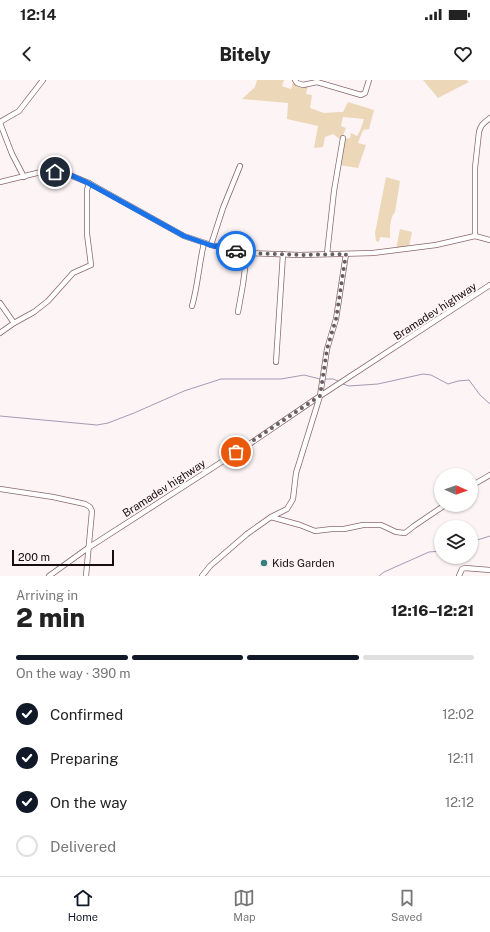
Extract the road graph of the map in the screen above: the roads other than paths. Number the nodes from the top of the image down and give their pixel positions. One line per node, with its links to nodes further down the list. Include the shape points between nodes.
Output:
1 (43, 80): 5 (street, via 19,111)
2 (296, 80): 3 (street, via 303,85 317,82 361,95 365,92)
3 (369, 80)
4 (490, 118): 11 (street, via 482,124 479,132 475,168)
5 (0, 123): 8 (street)
6 (343, 138): 17 (street)
7 (240, 166): 14 (street)
8 (24, 177): 9 (street); 10 (street, via 45,171 66,173)
9 (0, 182)
10 (88, 183): 13 (street, via 184,236); 23 (street, via 87,234 91,265 73,273 48,301)
11 (475, 236): 12 (street); 18 (street, via 436,245)
12 (490, 240)
13 (204, 243): 14 (street); 21 (street)
14 (210, 245): 15 (street)
15 (247, 253): 16 (street); 22 (street)
16 (283, 254): 17 (street); 25 (street)
17 (327, 254): 18 (street)
18 (346, 254): 26 (street)
19 (490, 285): 26 (street, Bramadev highway)
20 (0, 303): 23 (street)
21 (192, 306)
22 (238, 312)
23 (14, 323): 24 (street)
24 (0, 333)
25 (276, 362)
26 (320, 396): 31 (street, via 296,473 293,499 286,510); 32 (street, Bramadev highway)
27 (490, 474): 28 (street)
28 (478, 482)
29 (0, 489): 32 (street, via 53,497 90,507 92,511)
30 (435, 512): 31 (street, via 405,533 381,525 315,531)
31 (271, 517): 36 (street, via 247,534)
32 (88, 548): 34 (street, Bramadev highway); 35 (street)
33 (490, 570): 37 (street, via 465,568)
34 (49, 576)
35 (86, 576)
36 (202, 576)
37 (459, 576)

